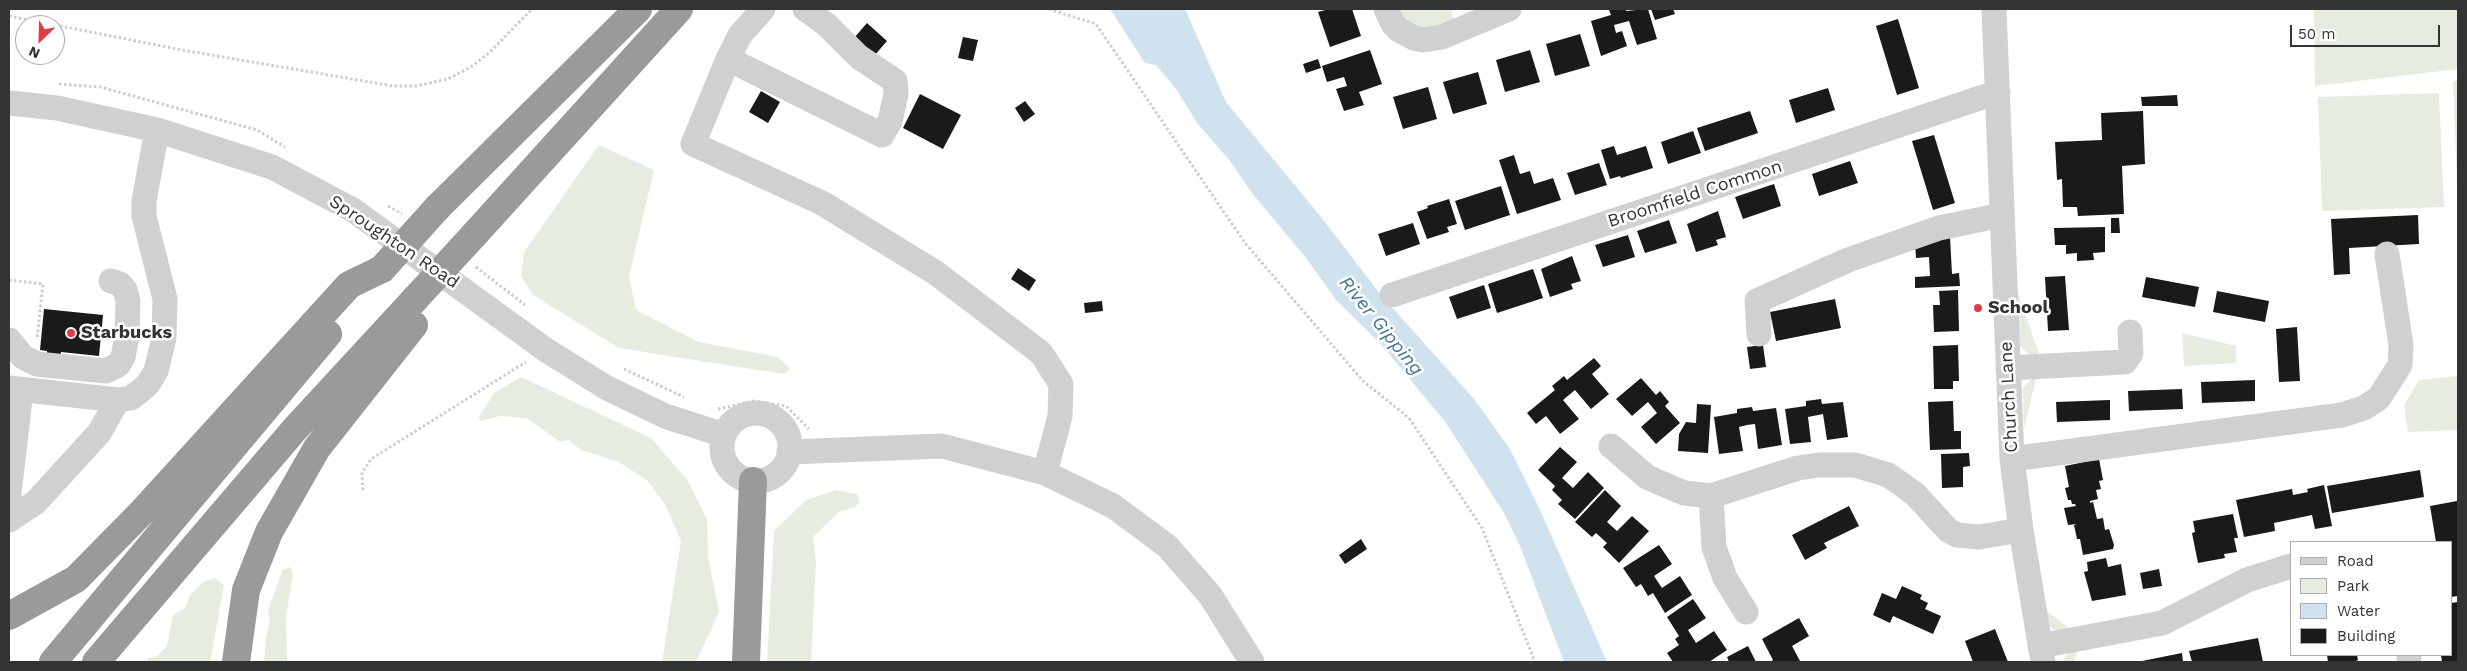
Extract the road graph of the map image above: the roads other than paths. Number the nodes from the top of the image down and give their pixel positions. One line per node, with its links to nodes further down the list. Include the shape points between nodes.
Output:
1 (638, 9): 14 (highway, bridge, via 438,208)
2 (763, 9): 8 (street, via 740,35)
3 (805, 9): 8 (street, via 827,25 859,57 895,80 896,94 890,121 882,136)
4 (1386, 9): 5 (street, via 1399,30 1423,40 1442,36)
5 (1509, 9)
6 (1994, 9): 9 (street, Church Lane)
7 (678, 10): 17 (highway, via 477,248)
8 (728, 59): 29 (street, via 693,144 822,203 936,273 1042,353 1061,384 1060,416)
9 (1998, 92): 12 (street, Church Lane); 16 (street, Broomfield Common)
10 (9, 103): 11 (street, Sproughton Road, via 57,108)
11 (157, 130): 23 (street, via 144,216 165,299 164,338 156,371 148,384 131,398); 24 (street, Sproughton Road, via 272,166 353,210 546,350 607,388 665,416)
12 (2002, 215): 19 (street, via 1939,228 1848,260 1757,301); 21 (street, Church Lane)
13 (2387, 254): 28 (street, via 2401,345 2400,365 2379,398 2364,408 2342,415)
14 (382, 269): 37 (highway, via 349,285 143,511 76,579); 39 (highway)
15 (111, 281): 20 (street, via 125,290 128,301 127,336 118,365 106,371 32,362)
16 (1392, 295)
17 (422, 304): 40 (highway, via 294,430); 41 (highway, via 317,448 268,532 246,590)
18 (2130, 332): 21 (street, via 2131,353 2125,362)
19 (1759, 334)
20 (9, 340)
21 (2008, 368): 28 (street, Church Lane)
22 (15, 389): 23 (street); 25 (street)
23 (118, 400): 33 (street, via 99,433 36,502)
24 (724, 435): 27 (street, via 740,416 761,413 780,423 788,437); 31 (street, via 722,450 729,467)
25 (12, 439): 30 (street)
26 (1611, 446): 32 (street, via 1637,470 1658,483 1684,493)
27 (789, 452): 29 (street, via 942,446); 31 (street, via 783,466 772,477)
28 (2012, 459): 34 (street, Church Lane)
29 (1045, 472): 43 (street, via 1113,506 1167,546 1210,595)
30 (10, 481)
31 (753, 481): 42 (highway)
32 (1711, 496): 34 (street, via 1798,468 1855,466 1888,475 1902,484 1957,535 1979,537); 36 (street, via 1714,547 1725,578)
33 (9, 520)
34 (2021, 530): 38 (street, Church Lane)
35 (2290, 566): 38 (street, via 2247,580 2162,623)
36 (1746, 612)
37 (9, 616)
38 (2042, 654)
39 (53, 662)
40 (96, 662)
41 (236, 662)
42 (746, 662)
43 (1252, 662)

